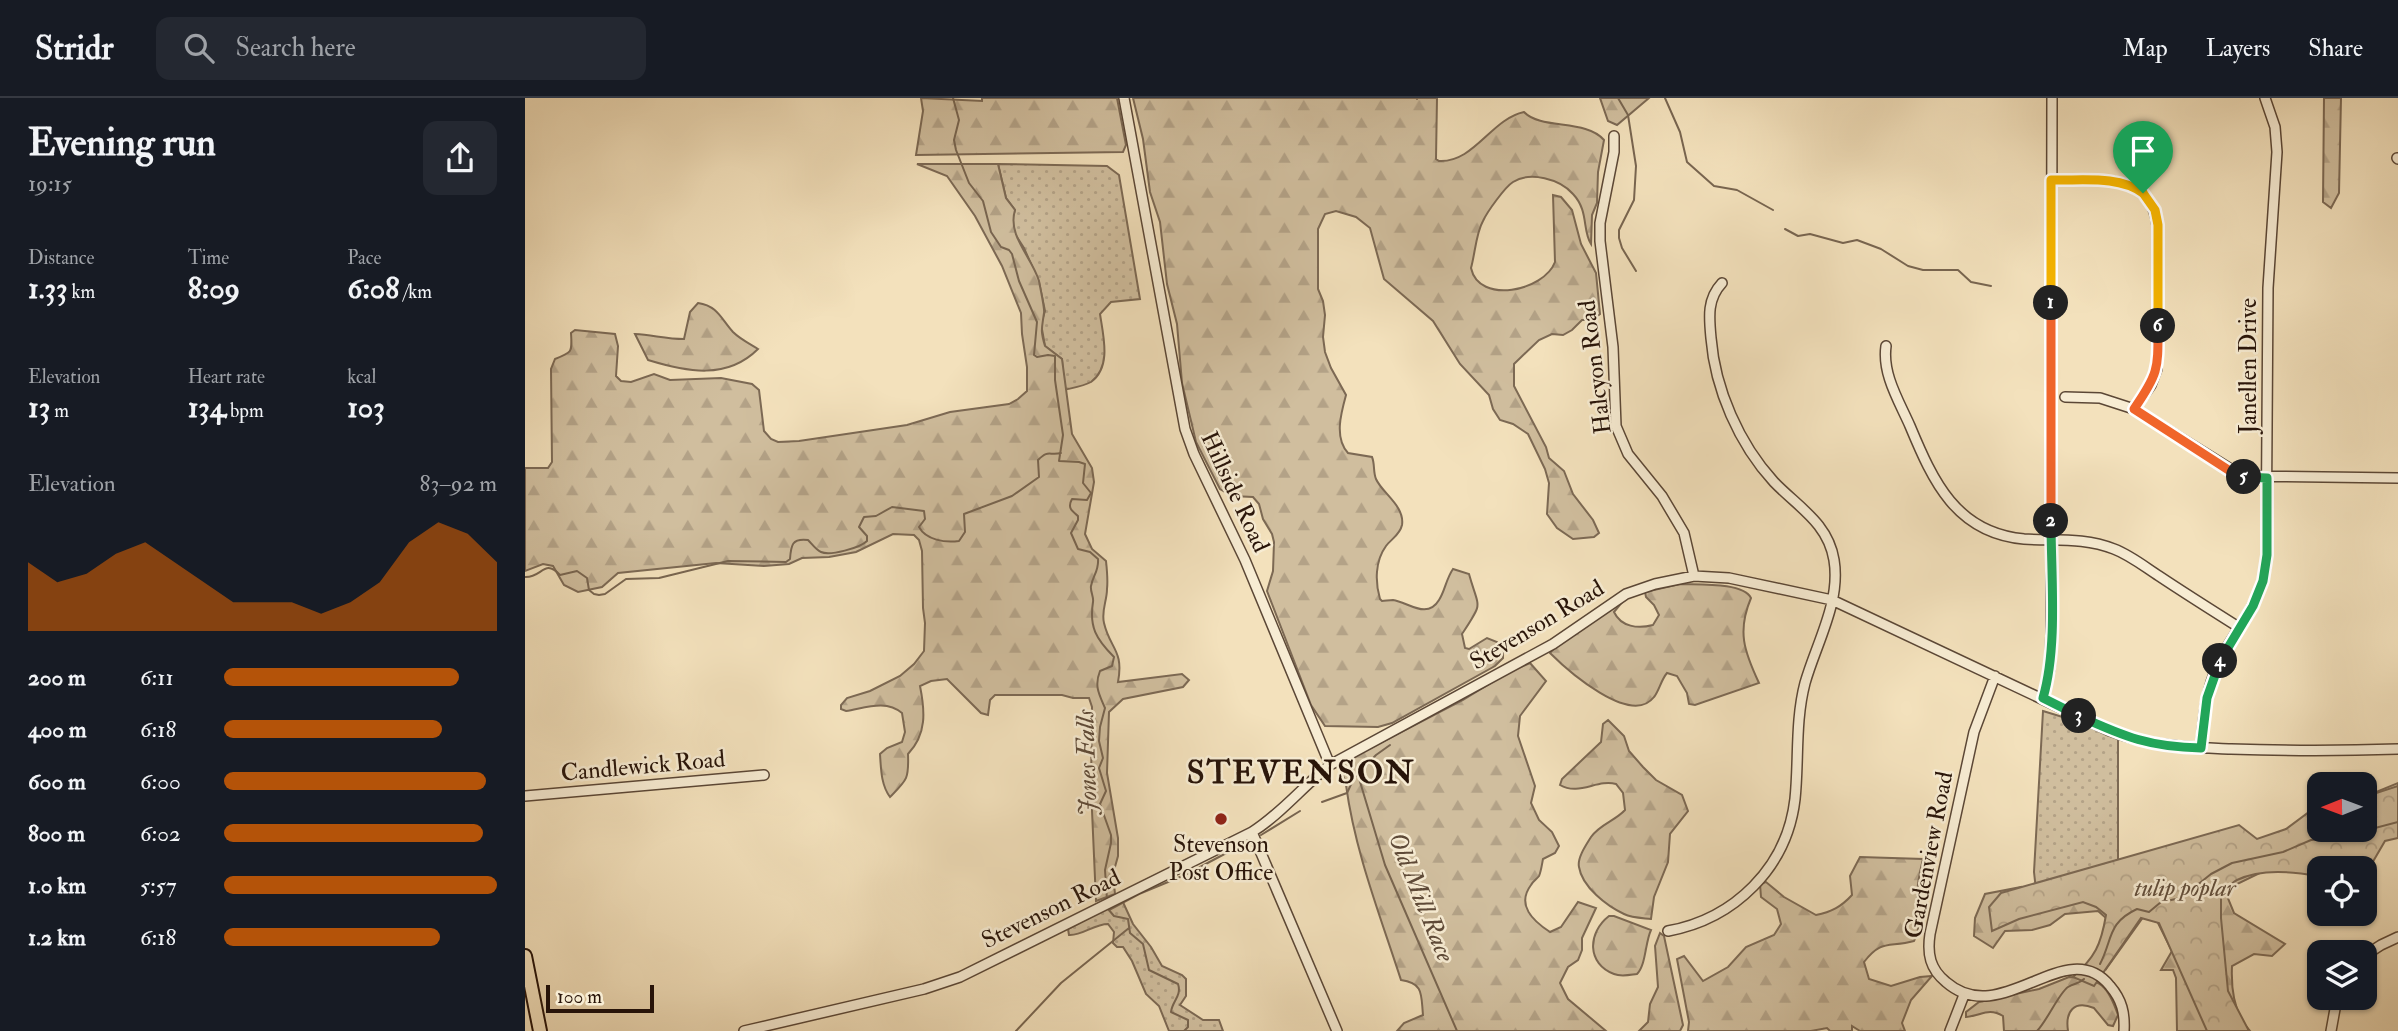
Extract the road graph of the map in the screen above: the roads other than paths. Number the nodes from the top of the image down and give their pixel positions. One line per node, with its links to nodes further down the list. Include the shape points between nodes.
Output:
1 (1124, 98): 20 (street, Hillside Road, via 1185,429)
2 (2052, 98): 5 (street)
3 (2265, 98): 10 (street, Janellen Drive, via 2277,152 2268,288)
4 (1614, 136): 13 (street, Halcyon Road, via 1600,241 1613,347 1616,426 1629,454 1684,533)
5 (2051, 180): 9 (street, via 2124,183 2143,193 2155,210 2157,369); 12 (street)
6 (1721, 283): 14 (street, via 1713,293 1710,318 1725,399 1754,456 1825,535 1834,559)
7 (1886, 346): 12 (street, via 1888,374 1926,466 1950,503 1993,531 2023,539)
8 (2065, 397): 9 (street, via 2100,398)
9 (2134, 409): 10 (street, via 2236,474)
10 (2267, 478): 11 (street); 15 (street, Janellen Drive, via 2265,573)
11 (2398, 478)
12 (2051, 539): 15 (street, via 2088,541 2118,551); 17 (street, via 2050,654)
13 (1695, 576): 14 (street, Stevenson Road, via 1729,578); 20 (street, Stevenson Road, via 1626,594 1553,644)
14 (1832, 600): 16 (street, Stevenson Road); 24 (street, via 1805,684 1792,818 1776,855 1764,876 1735,904 1703,922)
15 (2240, 628): 18 (street, Janellen Drive, via 2210,684)
16 (1995, 676): 17 (street, Stevenson Road); 28 (street, Gardenview Road, via 1974,732 1928,945 1934,969)
17 (2043, 698): 18 (street, Stevenson Road, via 2130,739)
18 (2201, 748): 19 (street, Stevenson Road)
19 (2398, 749)
20 (1331, 765): 23 (street, Stevenson Road)
21 (765, 775): 22 (street, Candlewick Road)
22 (525, 796)
23 (1252, 832): 30 (street, Stevenson Road, via 950,980); 33 (street)
24 (1668, 931)
25 (2398, 937): 26 (street)
26 (2377, 947)
27 (525, 961): 31 (main road)
28 (1964, 995): 34 (street); 35 (street, via 1997,996 2056,972 2083,971 2101,978 2113,990 2123,1006)
29 (2335, 1010): 36 (street)
30 (788, 1026): 32 (street, Stevenson Road)
31 (540, 1031)
32 (744, 1031)
33 (1337, 1031)
34 (1949, 1031)
35 (2124, 1031)
36 (2331, 1031)

